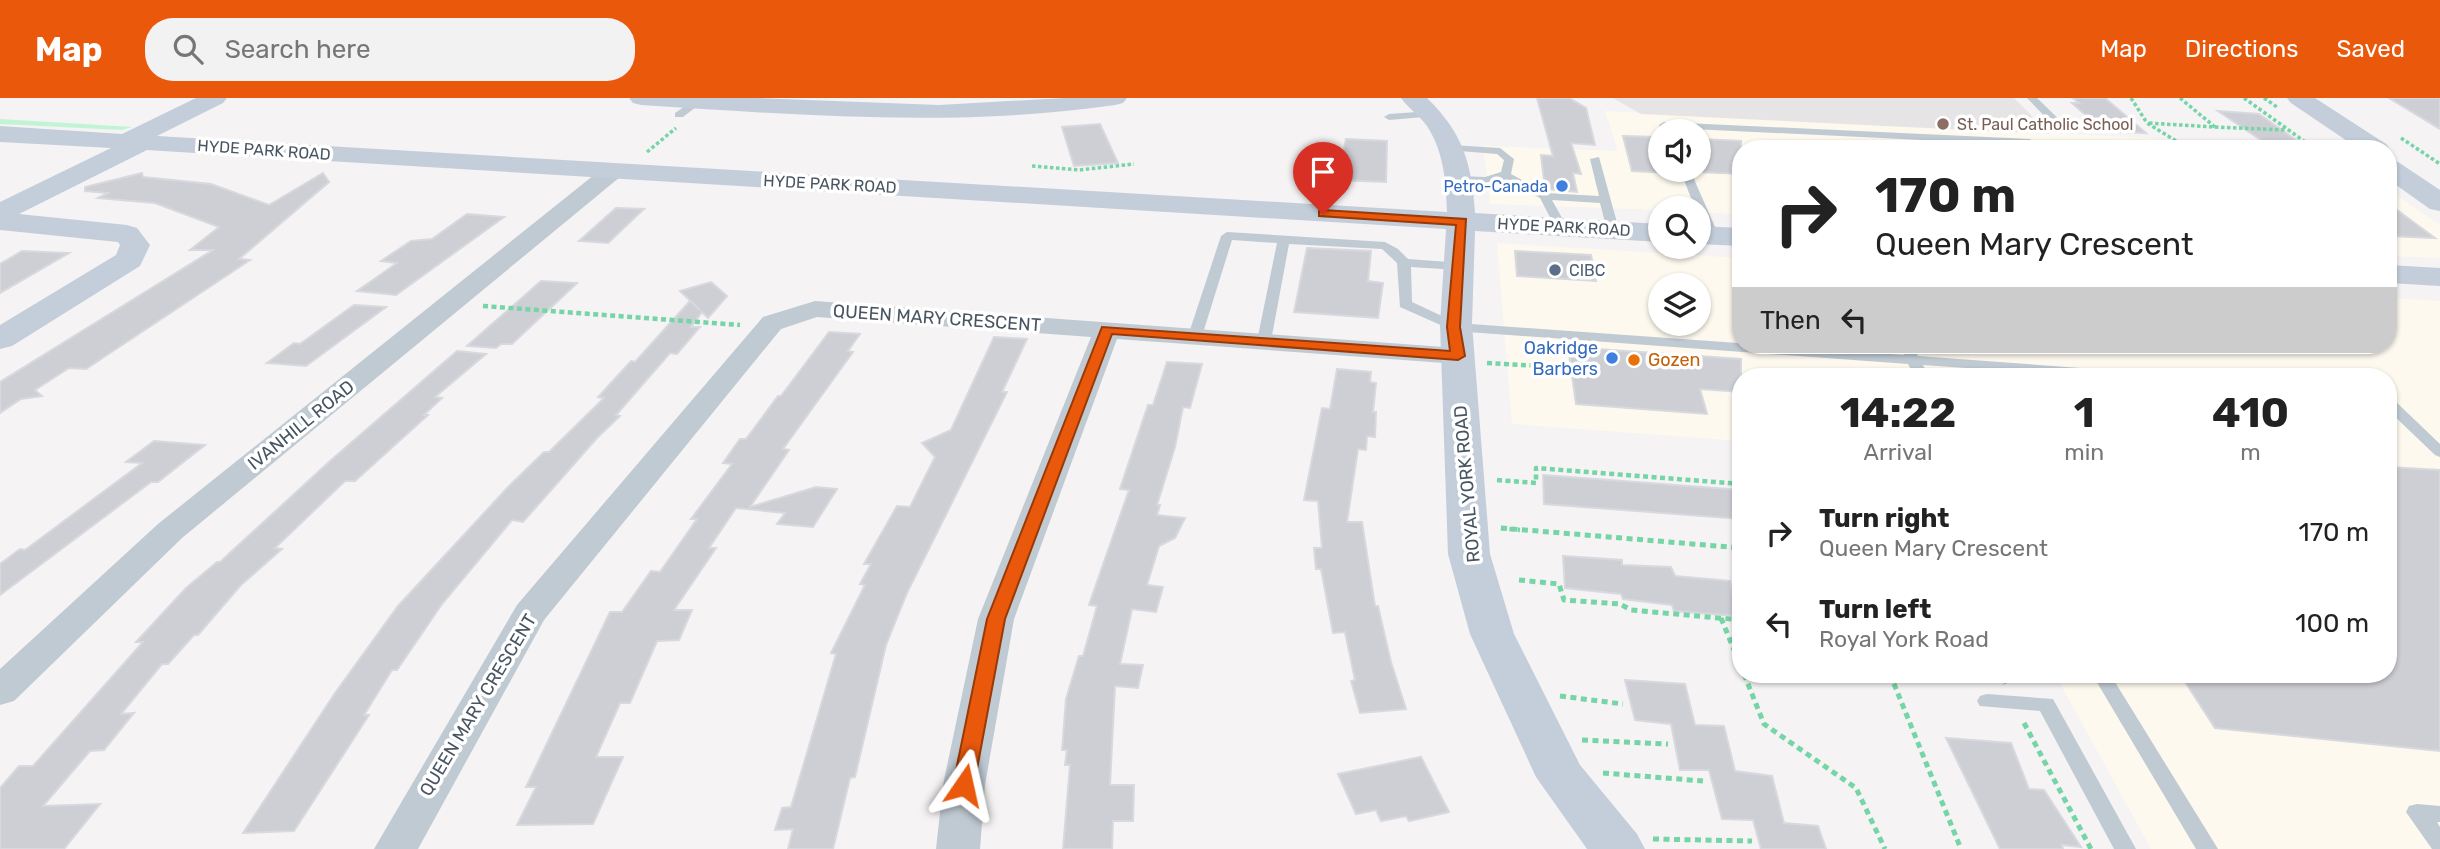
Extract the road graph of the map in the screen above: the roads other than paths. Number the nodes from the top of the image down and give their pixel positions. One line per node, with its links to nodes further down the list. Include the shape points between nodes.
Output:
1 (215, 98): 12 (street)
2 (641, 98): 3 (street, via 687,113 1032,109)
3 (1115, 98)
4 (2032, 98): 8 (lane)
5 (2299, 98): 11 (street)
6 (1411, 110): 14 (street, ROYAL YORK ROAD, via 1447,134)
7 (1711, 127): 10 (lane)
8 (2065, 131)
9 (0, 134): 12 (street, HYDE PARK ROAD)
10 (1994, 140)
11 (2361, 140)
12 (129, 141): 16 (street, HYDE PARK ROAD); 21 (street); 24 (street)
13 (1595, 159): 22 (lane)
14 (1455, 163): 17 (lane, via 1486,180); 17 (lane, via 1500,151 1510,159); 26 (street, ROYAL YORK ROAD)
15 (2397, 164): 19 (street)
16 (617, 172): 26 (street, HYDE PARK ROAD); 48 (street, IVANHILL ROAD, via 170,531)
17 (1504, 175): 20 (lane)
18 (1691, 182): 30 (lane)
19 (2432, 186): 23 (street)
20 (1544, 196): 22 (lane); 27 (lane)
21 (0, 197)
22 (1605, 200): 28 (lane)
23 (2440, 203)
24 (0, 213)
25 (0, 221): 38 (street, via 127,234 135,246 129,260)
26 (1462, 222): 27 (street, HYDE PARK ROAD); 33 (street, ROYAL YORK ROAD)
27 (1561, 227): 28 (street, HYDE PARK ROAD)
28 (1613, 230): 29 (street, HYDE PARK ROAD)
29 (1648, 232)
30 (1718, 236)
31 (1284, 239): 32 (lane, via 1373,244 1398,252); 37 (lane, via 1227,236); 39 (lane)
32 (1405, 263): 33 (lane); 40 (lane, via 1405,304)
33 (1458, 266): 40 (street, ROYAL YORK ROAD)
34 (2397, 274): 35 (street)
35 (2440, 276)
36 (1107, 330): 37 (street, QUEEN MARY CRESCENT); 53 (street, QUEEN MARY CRESCENT, via 815,309 772,323 530,614); 54 (street, via 996,619 964,785)
37 (1195, 336): 39 (street, QUEEN MARY CRESCENT)
38 (0, 339)
39 (1264, 341): 40 (street, QUEEN MARY CRESCENT)
40 (1457, 347): 42 (lane); 52 (street, ROYAL YORK ROAD, via 1469,554 1492,634 1561,777)
41 (1910, 354): 42 (lane)
42 (1913, 360): 43 (lane); 44 (lane)
43 (1918, 368)
44 (2024, 368)
45 (2397, 411): 46 (lane)
46 (2440, 452)
47 (2106, 683): 56 (lane)
48 (0, 691)
49 (1987, 701): 55 (lane, via 2046,704)
50 (2440, 814): 51 (lane, via 2417,812)
51 (2440, 843)
52 (1616, 847)
53 (396, 849)
54 (958, 849)
55 (2125, 849)
56 (2207, 849)

